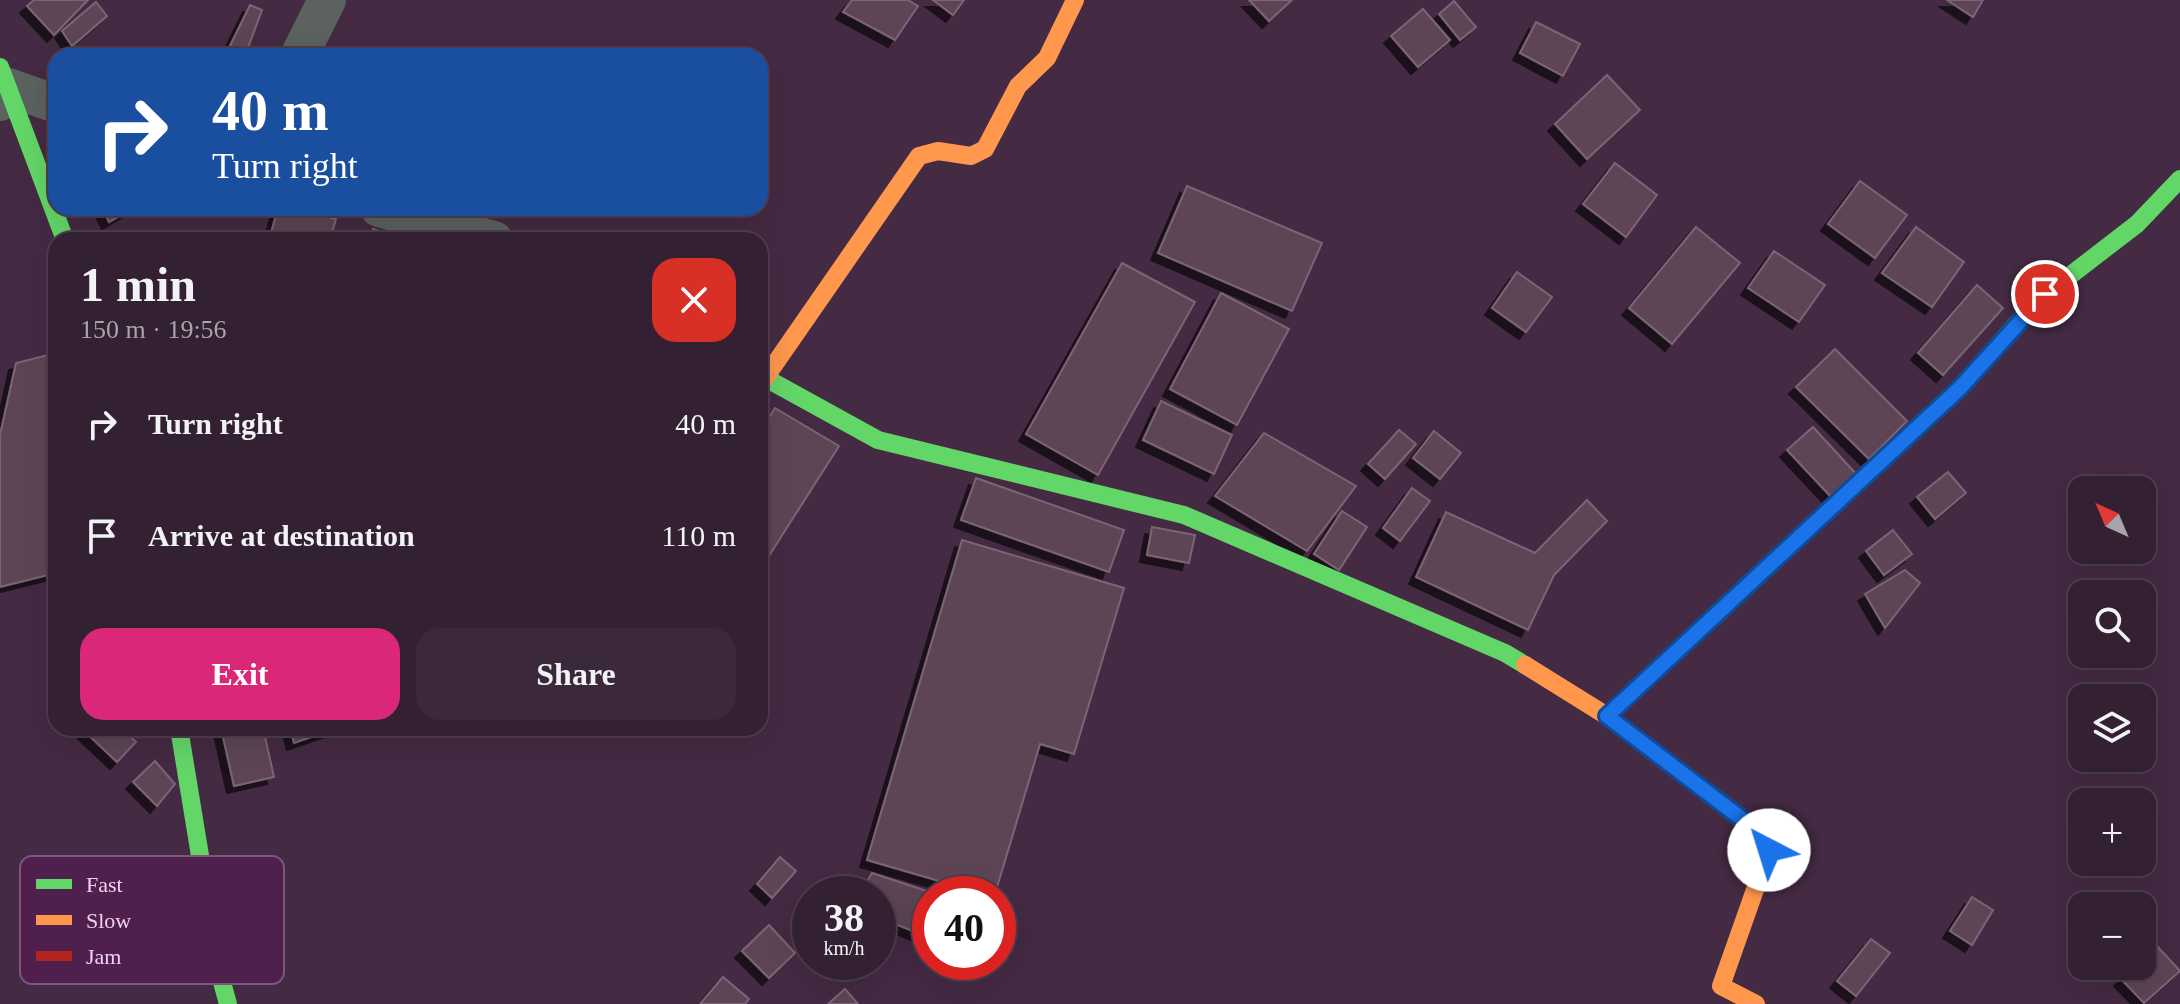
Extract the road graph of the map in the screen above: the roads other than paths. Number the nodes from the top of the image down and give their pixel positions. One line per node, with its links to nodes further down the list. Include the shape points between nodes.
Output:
1 (327, 0): 3 (street)
2 (1075, 0): 10 (street, via 1047,58 1018,86 985,149 973,157 938,149 919,156)
3 (303, 48)
4 (3, 85): 5 (street); 7 (street)
5 (48, 101)
6 (2180, 179): 12 (street, via 2137,224 2037,301 1960,388)
7 (48, 198)
8 (408, 216): 9 (street)
9 (465, 232)
10 (768, 369)
11 (768, 380): 12 (street, via 878,440 1184,515 1505,653)
12 (1607, 716): 16 (street, via 1767,838 1769,850)
13 (180, 736): 14 (street)
14 (200, 856)
15 (223, 984): 17 (street)
16 (1713, 995): 18 (street)
17 (228, 1004)
18 (1756, 1004)

